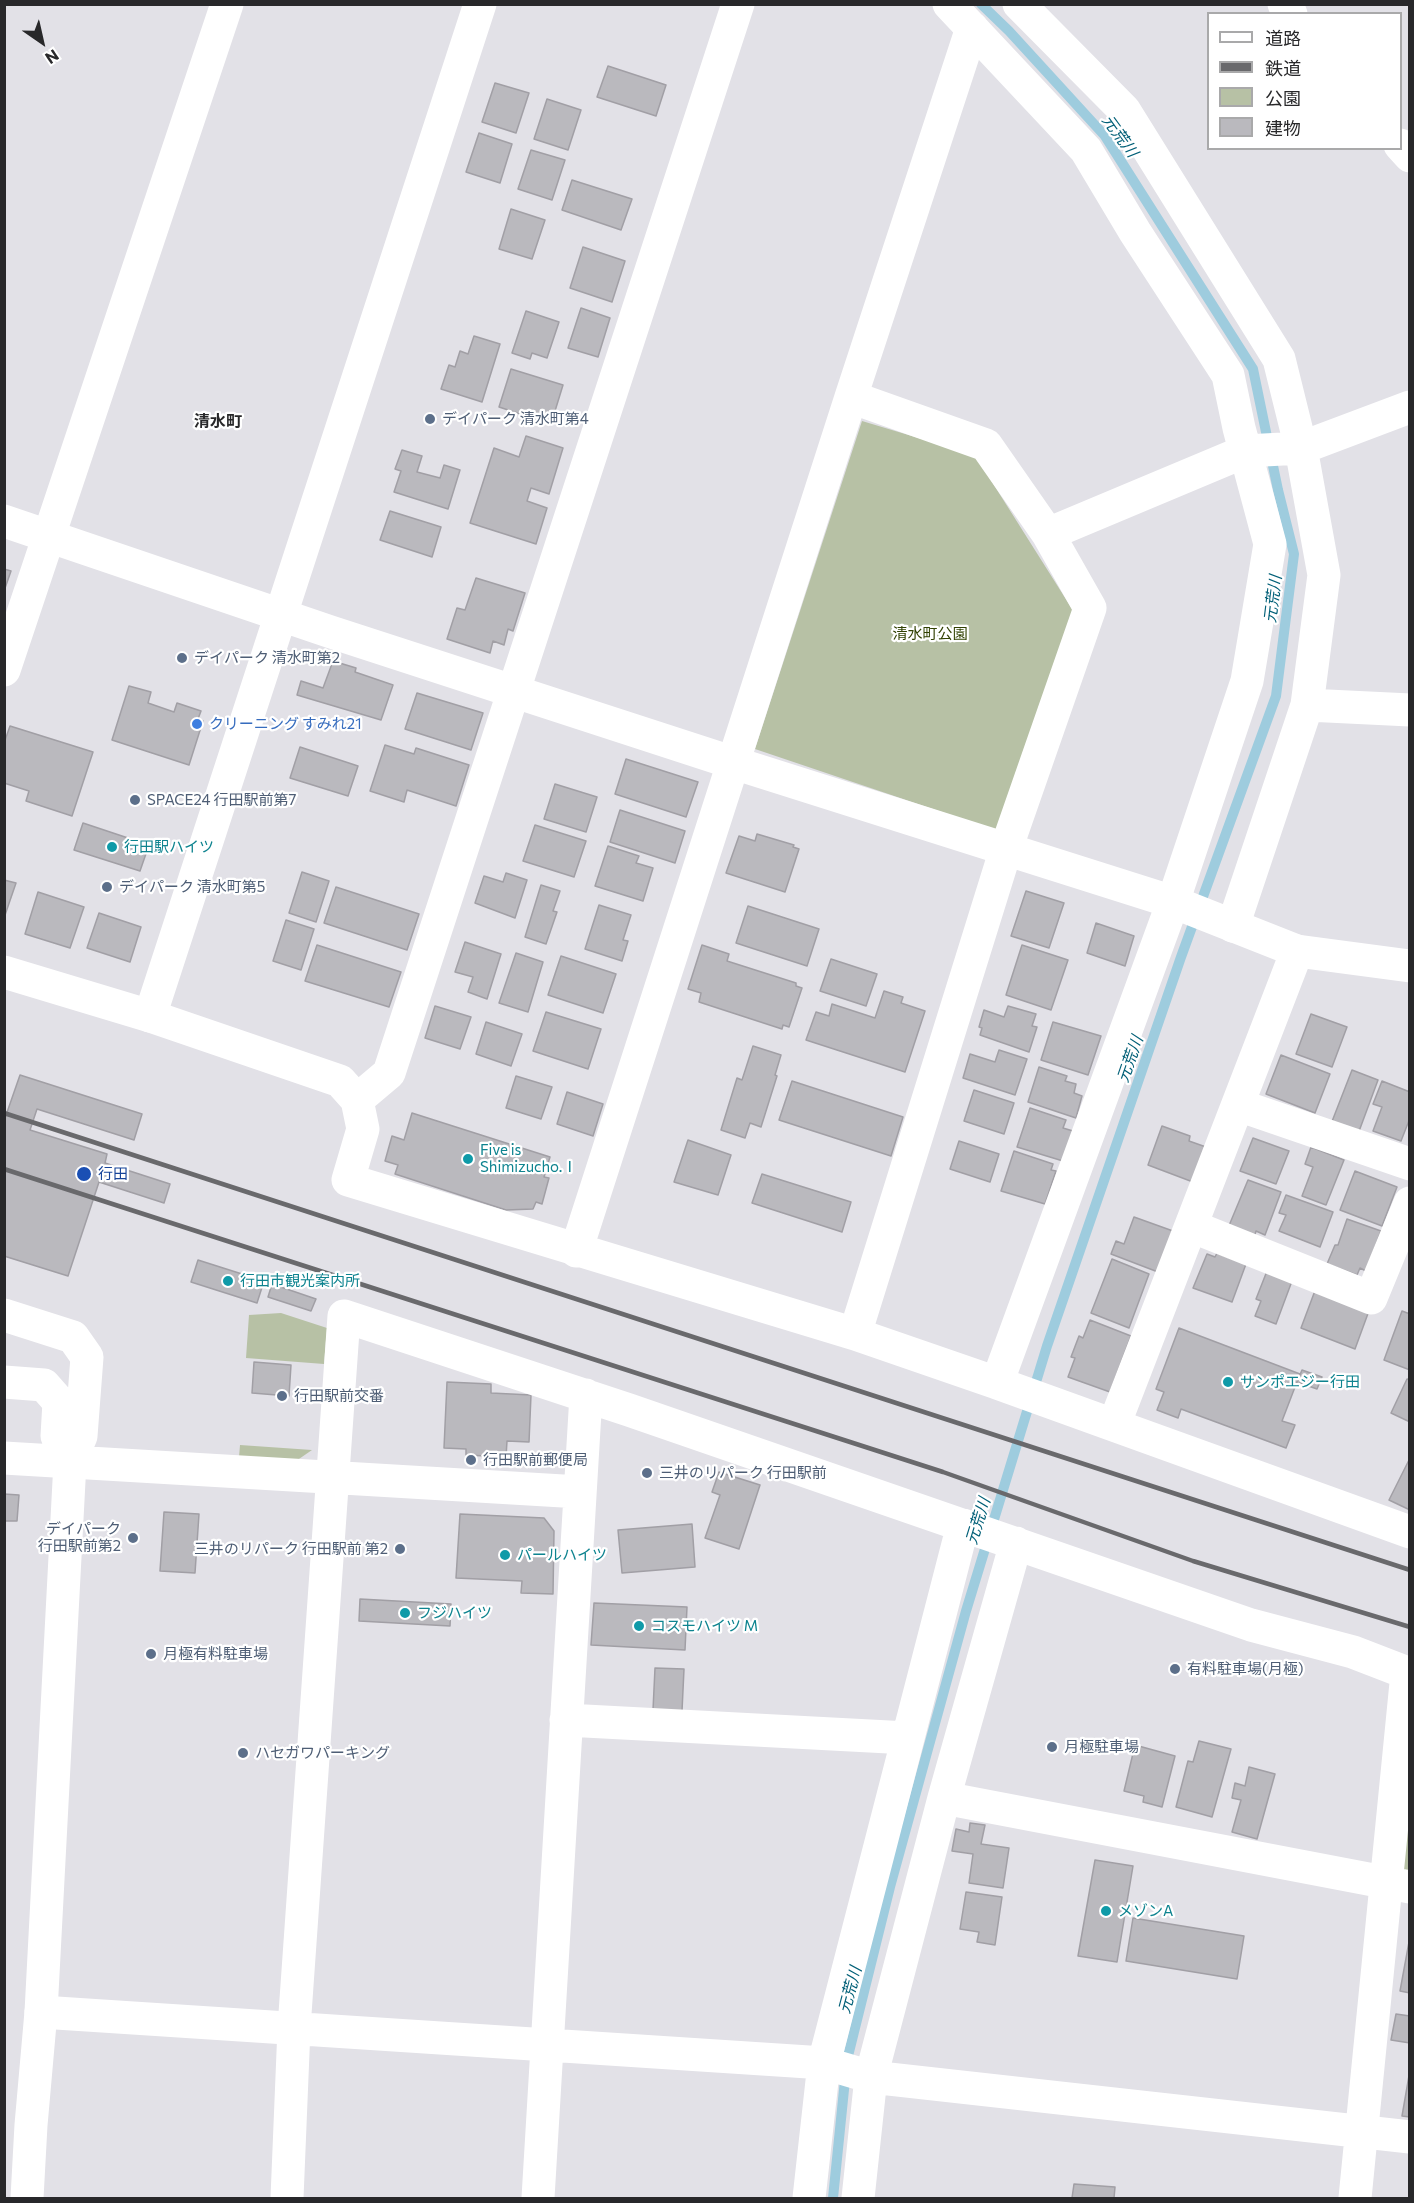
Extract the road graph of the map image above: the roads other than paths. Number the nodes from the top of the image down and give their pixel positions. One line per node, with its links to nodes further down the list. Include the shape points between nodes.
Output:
1 (228, 4): 13 (street)
2 (480, 4): 14 (street)
3 (738, 4): 16 (street)
4 (949, 4): 6 (street)
5 (1019, 4): 9 (street, via 1124,110 1279,358)
6 (972, 28): 7 (street); 10 (street, via 1086,150 1228,375)
7 (851, 397): 12 (street, via 986,445); 19 (street)
8 (1410, 407): 9 (street)
9 (1301, 448): 10 (street); 17 (street, via 1324,575)
10 (1246, 451): 12 (street); 21 (street, via 1270,544 1247,681)
11 (4, 521): 13 (street)
12 (1048, 534): 20 (street, via 1090,608)
13 (49, 535): 14 (street); 15 (street)
14 (281, 615): 16 (street); 26 (street)
15 (4, 670)
16 (514, 691): 19 (street); 27 (street, via 388,1073)
17 (1307, 705): 18 (street); 22 (street)
18 (1410, 710)
19 (734, 763): 20 (street); 32 (street)
20 (1006, 849): 21 (street); 34 (street)
21 (1173, 902): 22 (street); 36 (street)
22 (1233, 926): 23 (street)
23 (1297, 951): 24 (street); 28 (street)
24 (1410, 966)
25 (4, 972): 26 (street)
26 (150, 1017): 27 (street, via 340,1081)
27 (357, 1100): 32 (street, via 363,1129 348,1180)
28 (1238, 1105): 29 (street); 31 (street)
29 (1410, 1164)
30 (1410, 1203): 31 (street, via 1371,1298)
31 (1191, 1226): 38 (street)
32 (576, 1251): 34 (street)
33 (4, 1315): 40 (street, via 73,1337 87,1357 81,1436)
34 (855, 1334): 36 (street)
35 (4, 1382): 40 (street, via 44,1384 58,1402 57,1436)
36 (997, 1383): 38 (street)
37 (586, 1395): 41 (street, via 344,1316); 42 (street); 43 (street)
38 (1114, 1425): 44 (street)
39 (4, 1458): 40 (street)
40 (70, 1462): 41 (street); 51 (street)
41 (332, 1478): 42 (street); 52 (street)
42 (580, 1492): 47 (street)
43 (963, 1525): 45 (street); 48 (street)
44 (1410, 1532)
45 (1016, 1543): 46 (street, via 1251,1625 1353,1652); 49 (street)
46 (1408, 1673): 50 (street)
47 (566, 1720): 48 (street); 53 (street)
48 (908, 1738): 54 (street)
49 (944, 1798): 50 (street); 55 (street)
50 (1398, 1885): 57 (street)
51 (41, 2012): 52 (street); 56 (street)
52 (294, 2028): 53 (street); 60 (street)
53 (547, 2044): 54 (street); 61 (street)
54 (824, 2063): 55 (street); 62 (street)
55 (871, 2077): 57 (street); 63 (street)
56 (18, 2124): 59 (street)
57 (1361, 2131): 58 (street); 64 (street)
58 (1410, 2137)
59 (27, 2199)
60 (287, 2199)
61 (538, 2199)
62 (809, 2199)
63 (858, 2199)
64 (1354, 2199)

